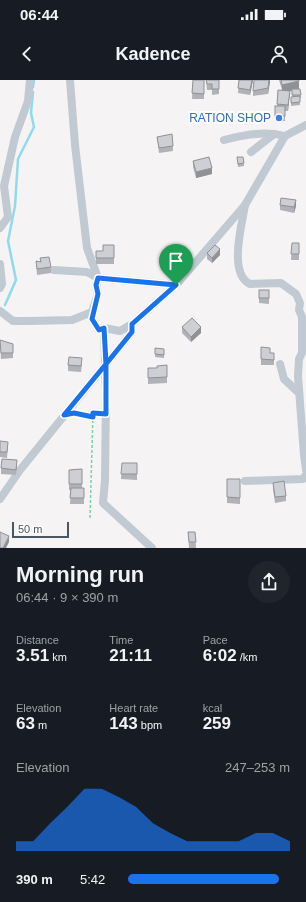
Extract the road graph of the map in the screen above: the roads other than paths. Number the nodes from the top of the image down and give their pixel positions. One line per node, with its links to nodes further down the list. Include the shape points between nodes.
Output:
1 (30, 80): 9 (street, via 28,101 15,137 4,186 8,217)
2 (70, 80): 12 (street, via 87,248)
3 (306, 125): 5 (street)
4 (274, 134): 5 (street); 6 (street); 7 (street)
5 (285, 136): 8 (street)
6 (224, 140)
7 (251, 152)
8 (245, 204): 13 (street); 21 (street, via 238,270 250,284 281,283 296,294 300,303 302,353)
9 (0, 228)
10 (0, 264): 14 (street)
11 (54, 270): 12 (street, via 87,272)
12 (98, 278): 13 (street); 16 (street, via 98,294)
13 (176, 285): 17 (street)
14 (0, 288)
15 (0, 310): 16 (street, via 13,321 72,320)
16 (92, 312): 18 (street, via 92,319 99,330)
17 (132, 324): 18 (street, via 120,330); 19 (street, via 132,332)
18 (104, 328): 19 (street)
19 (106, 364): 26 (street, via 20,470); 27 (street, via 103,503)
20 (280, 364): 21 (street, via 284,379)
21 (298, 393): 22 (street)
22 (305, 456): 23 (street)
23 (306, 470)
24 (306, 475): 25 (street, via 303,479)
25 (245, 481)
26 (0, 499)
27 (152, 548)

